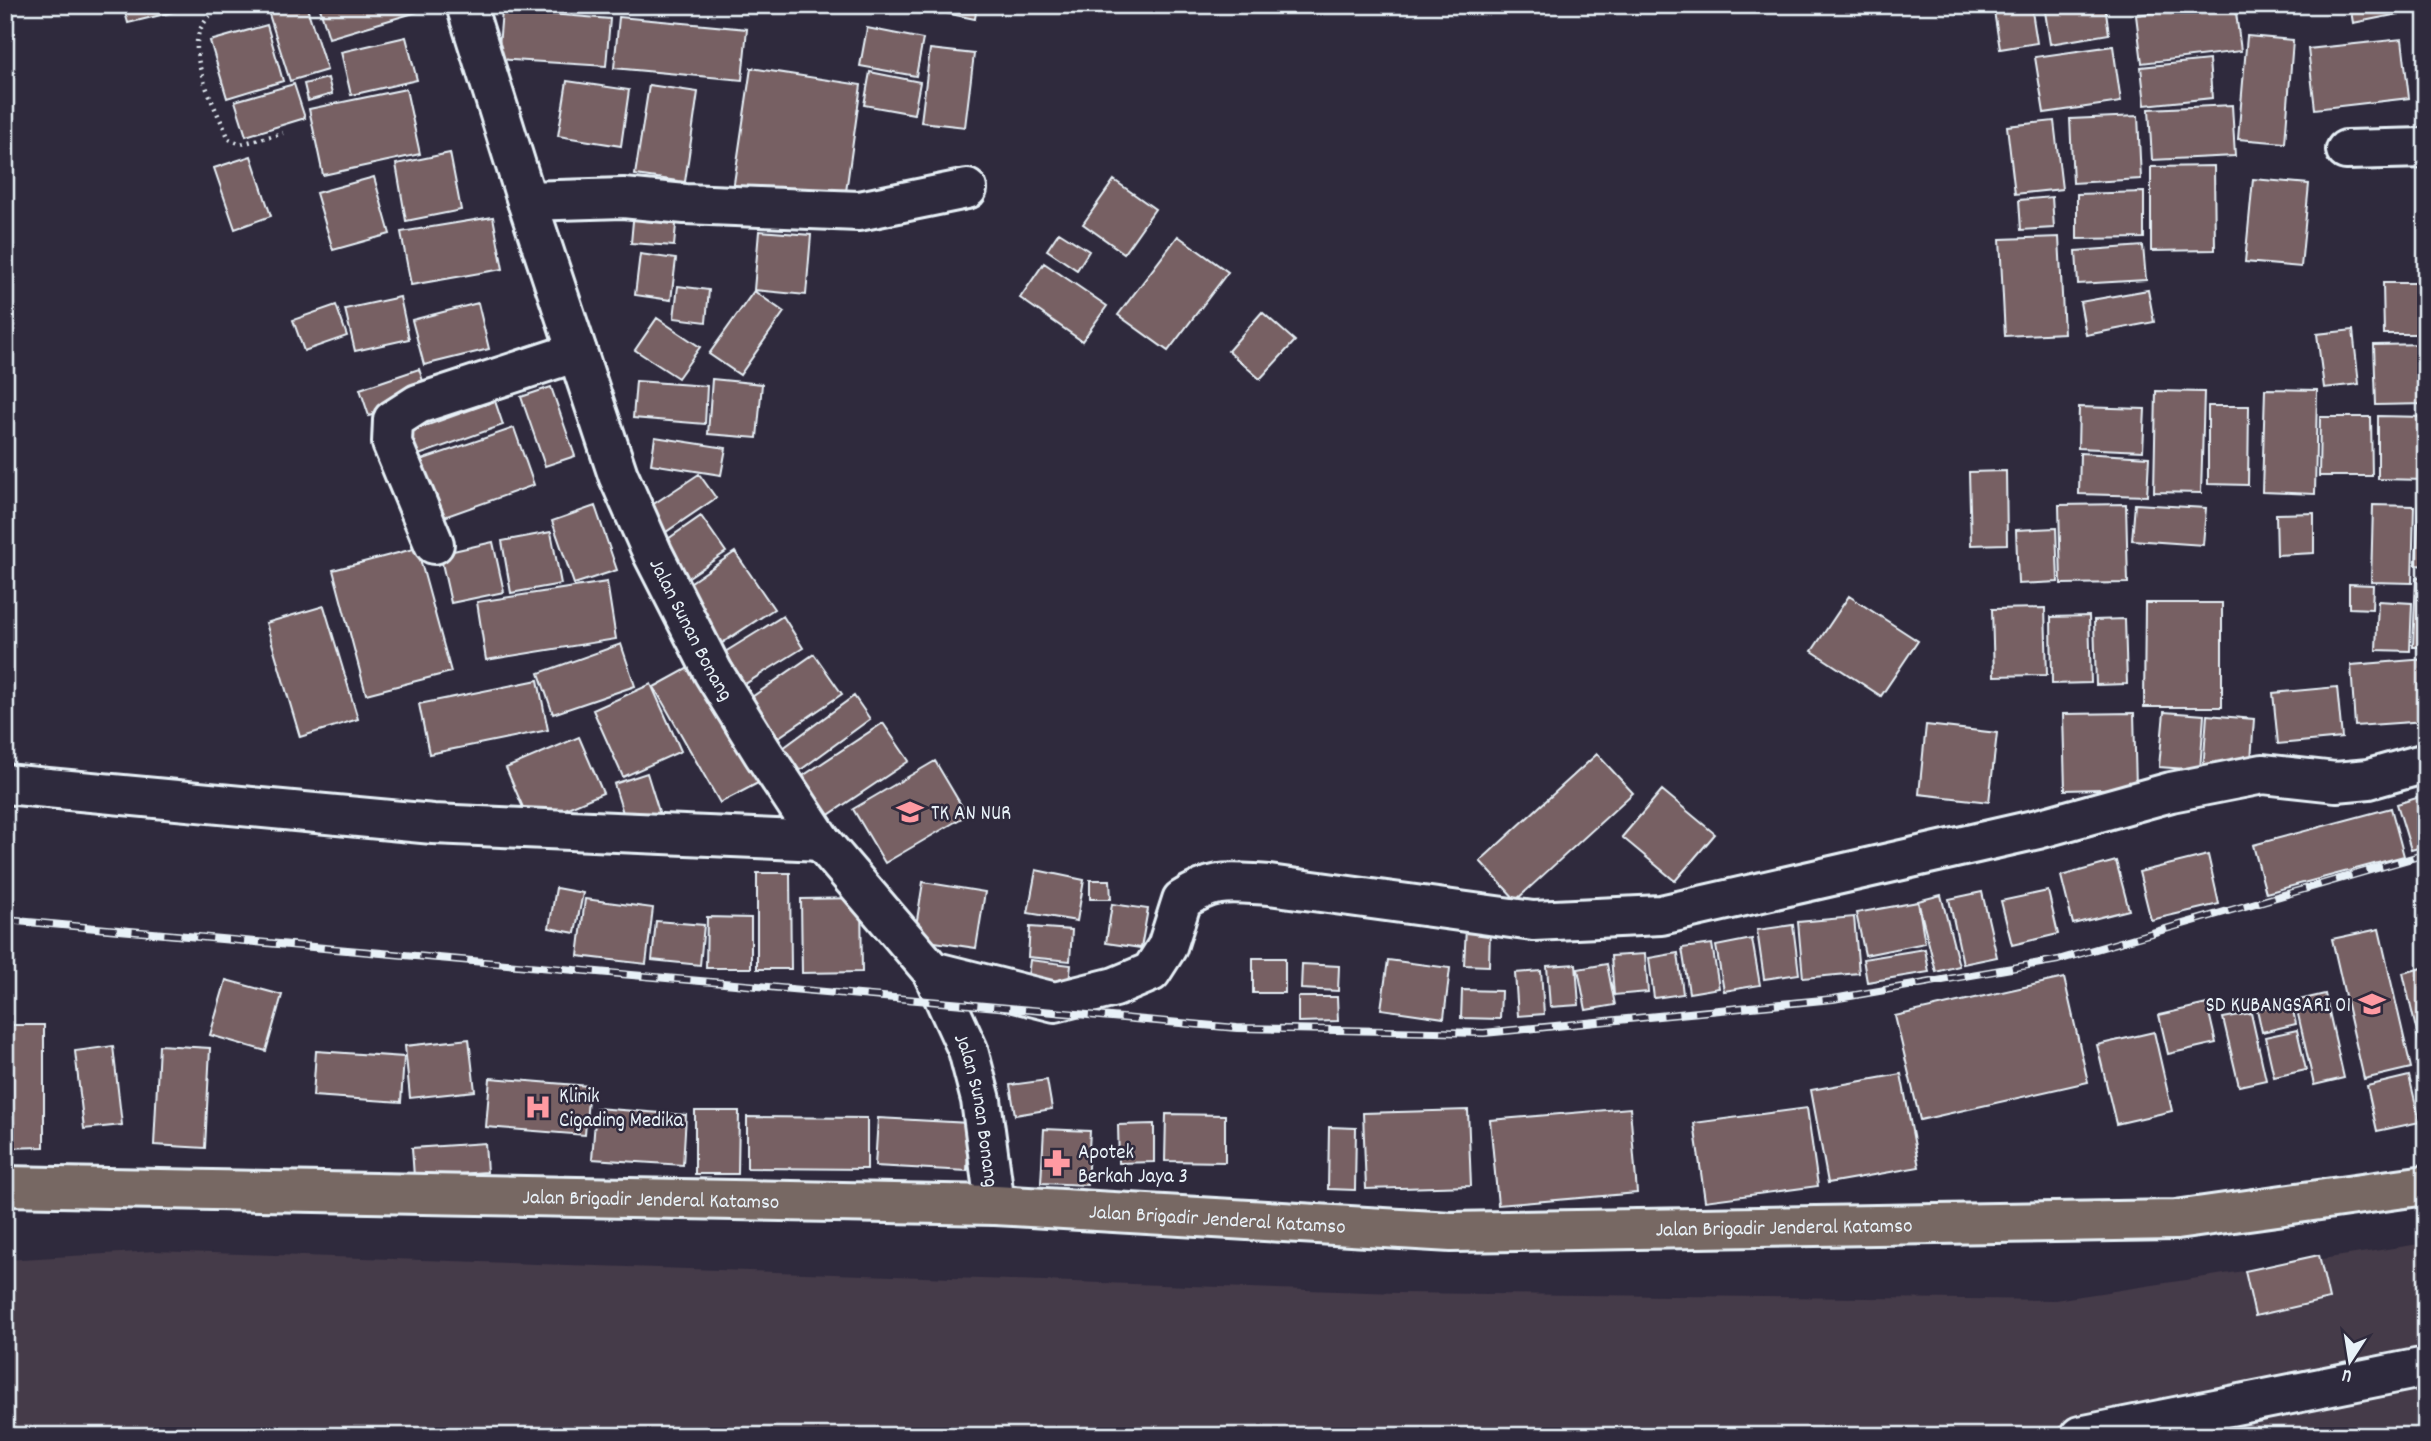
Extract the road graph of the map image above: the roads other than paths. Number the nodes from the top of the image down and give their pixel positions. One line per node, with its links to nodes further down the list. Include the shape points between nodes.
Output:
1 (466, 5): 5 (street, Jalan Sunan Bonang)
2 (2426, 148): 3 (street)
3 (2346, 150)
4 (967, 189): 5 (street, via 859,211 623,198)
5 (527, 201): 6 (street, Jalan Sunan Bonang)
6 (577, 352): 7 (street, via 418,404 393,420 392,443); 10 (street, Jalan Sunan Bonang, via 618,475 653,554 713,672)
7 (434, 544)
8 (2426, 763): 11 (street, via 2369,779 2336,782 2263,774 2171,792 2038,829 1661,915 1533,921 1269,885 1203,886 1182,900 1167,947 1151,972 1115,987 1055,1002)
9 (5, 784): 10 (street, via 433,824)
10 (821, 841): 11 (street, Jalan Sunan Bonang)
11 (932, 971): 14 (street, Jalan Sunan Bonang, via 968,1050 981,1100)
12 (2426, 1185): 14 (highway, Jalan Brigadir Jenderal Katamso, via 2176,1220 1451,1232)
13 (5, 1186): 14 (highway, Jalan Brigadir Jenderal Katamso)
14 (995, 1205)
15 (2426, 1367): 16 (street)
16 (2080, 1436)

